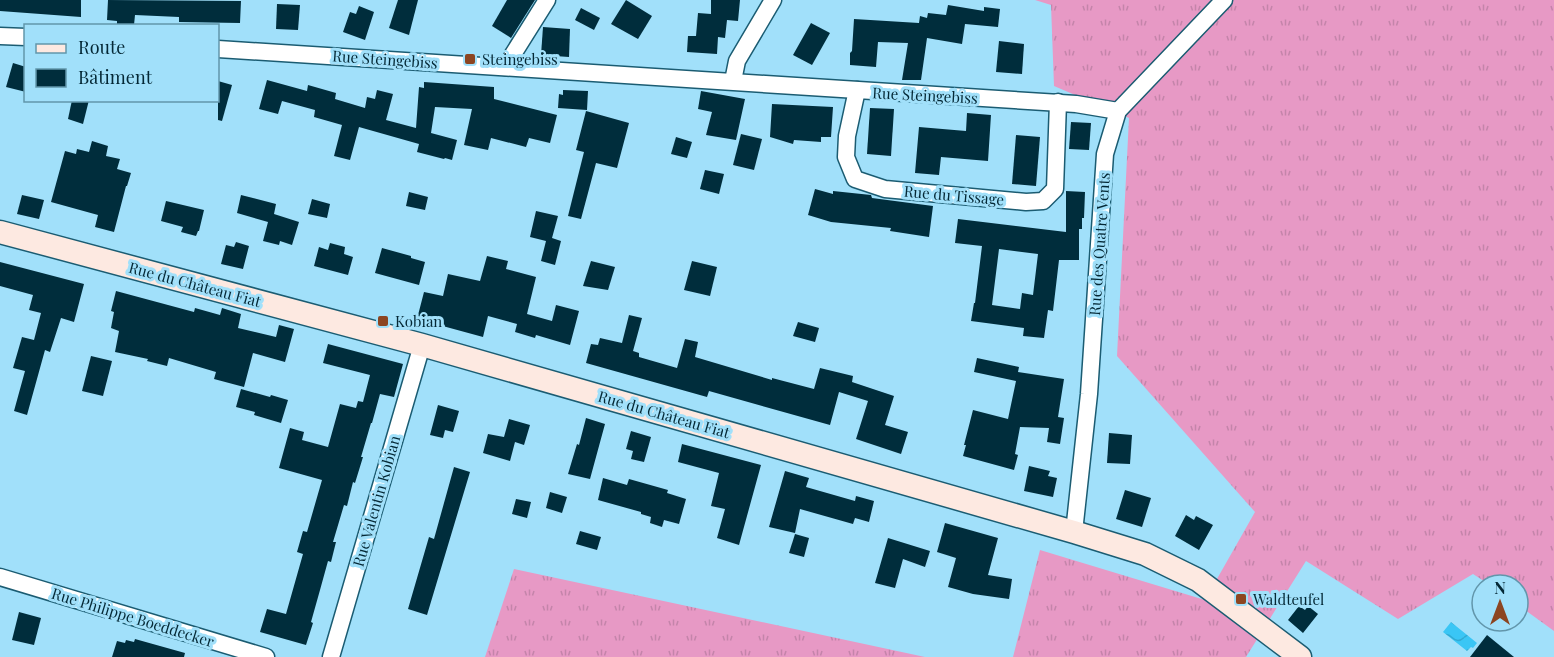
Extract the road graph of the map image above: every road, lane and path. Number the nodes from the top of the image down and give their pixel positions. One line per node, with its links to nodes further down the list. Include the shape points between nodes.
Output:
1 (547, 0): 7 (street)
2 (773, 0): 8 (street, via 737,61)
3 (1224, 0): 11 (street, Rue des Quatre Vents)
4 (0, 36): 5 (street)
5 (24, 37)
6 (219, 49): 7 (street, Rue Steingebiss)
7 (505, 67): 8 (street, Rue Steingebiss)
8 (733, 81): 9 (street, Rue Steingebiss)
9 (857, 90): 10 (street, Rue Steingebiss); 10 (street, Rue du Tissage, via 846,158 855,179 885,189 1026,202 1043,201 1055,189)
10 (1058, 102): 11 (street, Rue Steingebiss)
11 (1118, 111): 14 (street, Rue des Quatre Vents, via 1105,154 1089,394)
12 (0, 232): 13 (street, Rue du Château Fiat)
13 (422, 345): 14 (street, Rue du Château Fiat); 17 (street, Rue Valentin Kobian)
14 (1074, 531): 18 (street, Rue du Château Fiat, via 1145,554 1198,580)
15 (0, 577): 16 (street, Rue Philippe Boeddecker)
16 (266, 657)
17 (331, 657)
18 (1300, 657)

